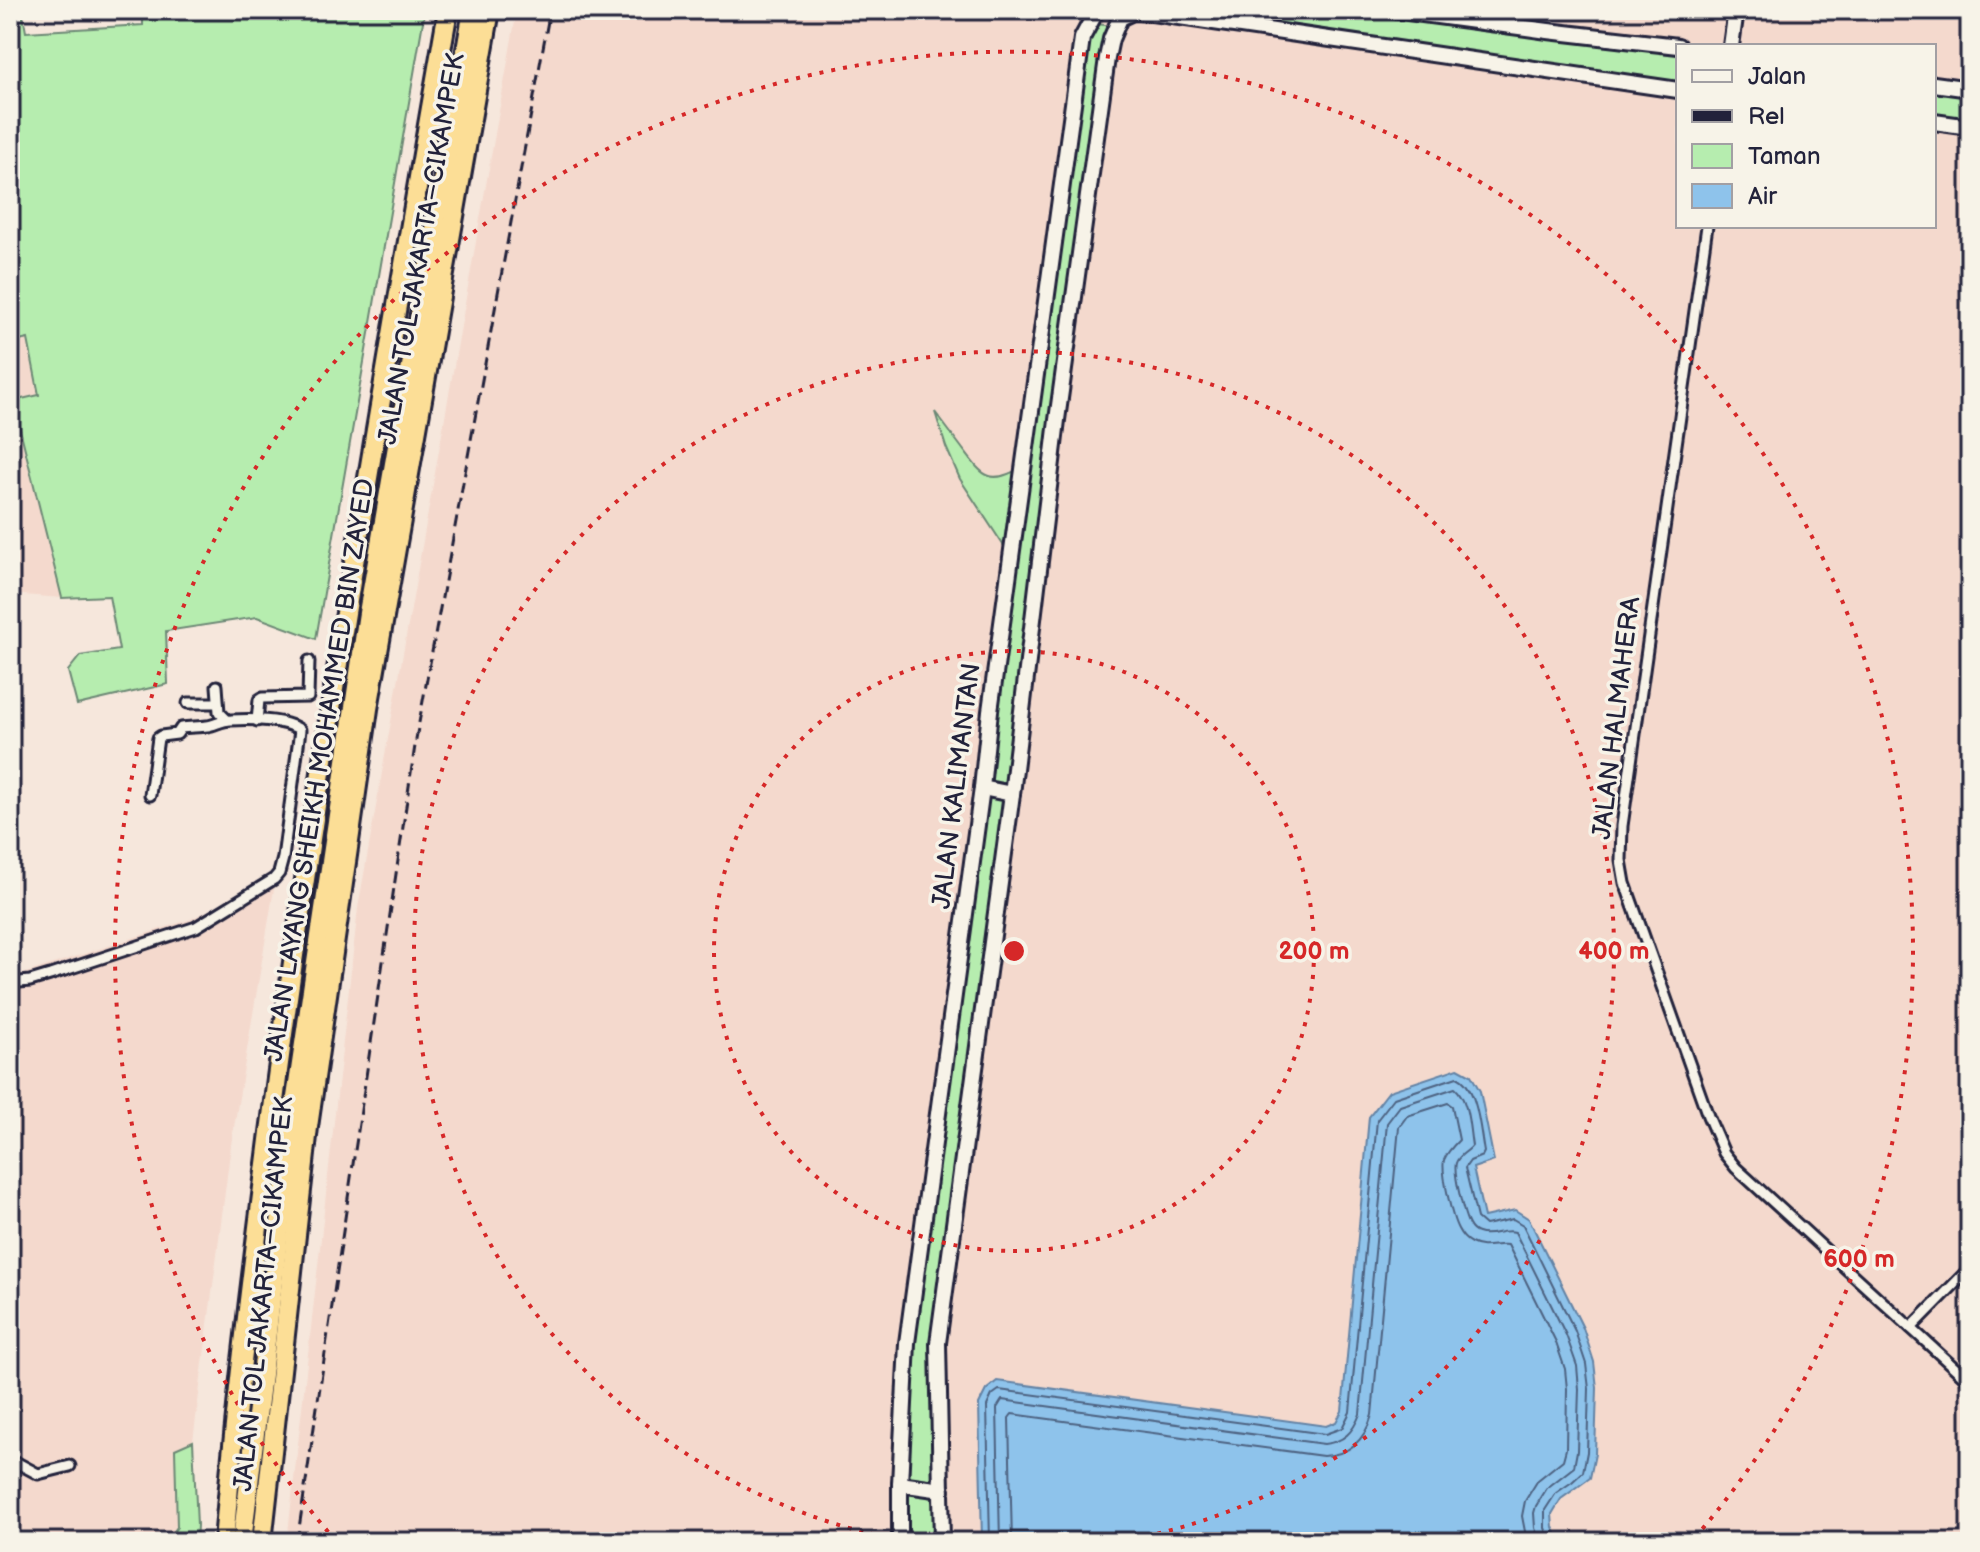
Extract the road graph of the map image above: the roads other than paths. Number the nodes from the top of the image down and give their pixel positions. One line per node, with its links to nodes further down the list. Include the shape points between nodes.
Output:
1 (448, 10): 36 (highway, JALAN TOL JAKARTA–CIKAMPEK, via 303,892 238,1387)
2 (462, 10): 37 (highway, JALAN LAYANG SHEIKH MOHAMMED BIN ZAYED, via 315,892)
3 (473, 10): 38 (highway, JALAN LAYANG SHEIKH MOHAMMED BIN ZAYED, via 363,644 291,1131)
4 (490, 10): 39 (highway, JALAN TOL JAKARTA–CIKAMPEK, via 368,709 308,1127)
5 (1097, 10): 9 (street)
6 (1393, 10): 12 (street)
7 (1736, 10): 11 (street)
8 (1148, 11): 10 (street, via 1120,18); 15 (street)
9 (1082, 38): 10 (street, via 1101,24 1111,31); 25 (street, JALAN KALIMANTAN)
10 (1111, 39): 26 (street, JALAN KALIMANTAN, via 1057,420)
11 (1731, 44)
12 (1676, 46)
13 (1936, 84): 14 (street)
14 (1970, 89)
15 (1676, 90)
16 (1936, 122): 17 (street)
17 (1970, 127)
18 (1707, 228): 30 (street, JALAN HALMAHERA, via 1622,826 1625,883 1724,1153)
19 (309, 661): 24 (street, via 308,697 262,698)
20 (217, 686): 22 (street)
21 (188, 703): 22 (street)
22 (217, 703): 23 (street)
23 (227, 720): 24 (street); 27 (street, via 159,736)
24 (257, 721): 28 (street, via 300,730 278,875 196,927)
25 (982, 788): 26 (street); 34 (street, JALAN KALIMANTAN, via 907,1343)
26 (1012, 794): 35 (street, JALAN KALIMANTAN, via 938,1343)
27 (150, 795)
28 (10, 983)
29 (1970, 1268): 30 (street)
30 (1911, 1328): 31 (street, JALAN HALMAHERA)
31 (1970, 1382)
32 (10, 1459): 33 (street, via 38,1474)
33 (70, 1466)
34 (900, 1484): 35 (street); 40 (street, JALAN KALIMANTAN)
35 (942, 1490): 41 (street, JALAN KALIMANTAN)
36 (224, 1542)
37 (232, 1542)
38 (242, 1542)
39 (262, 1542)
40 (900, 1542)
41 (942, 1542)

